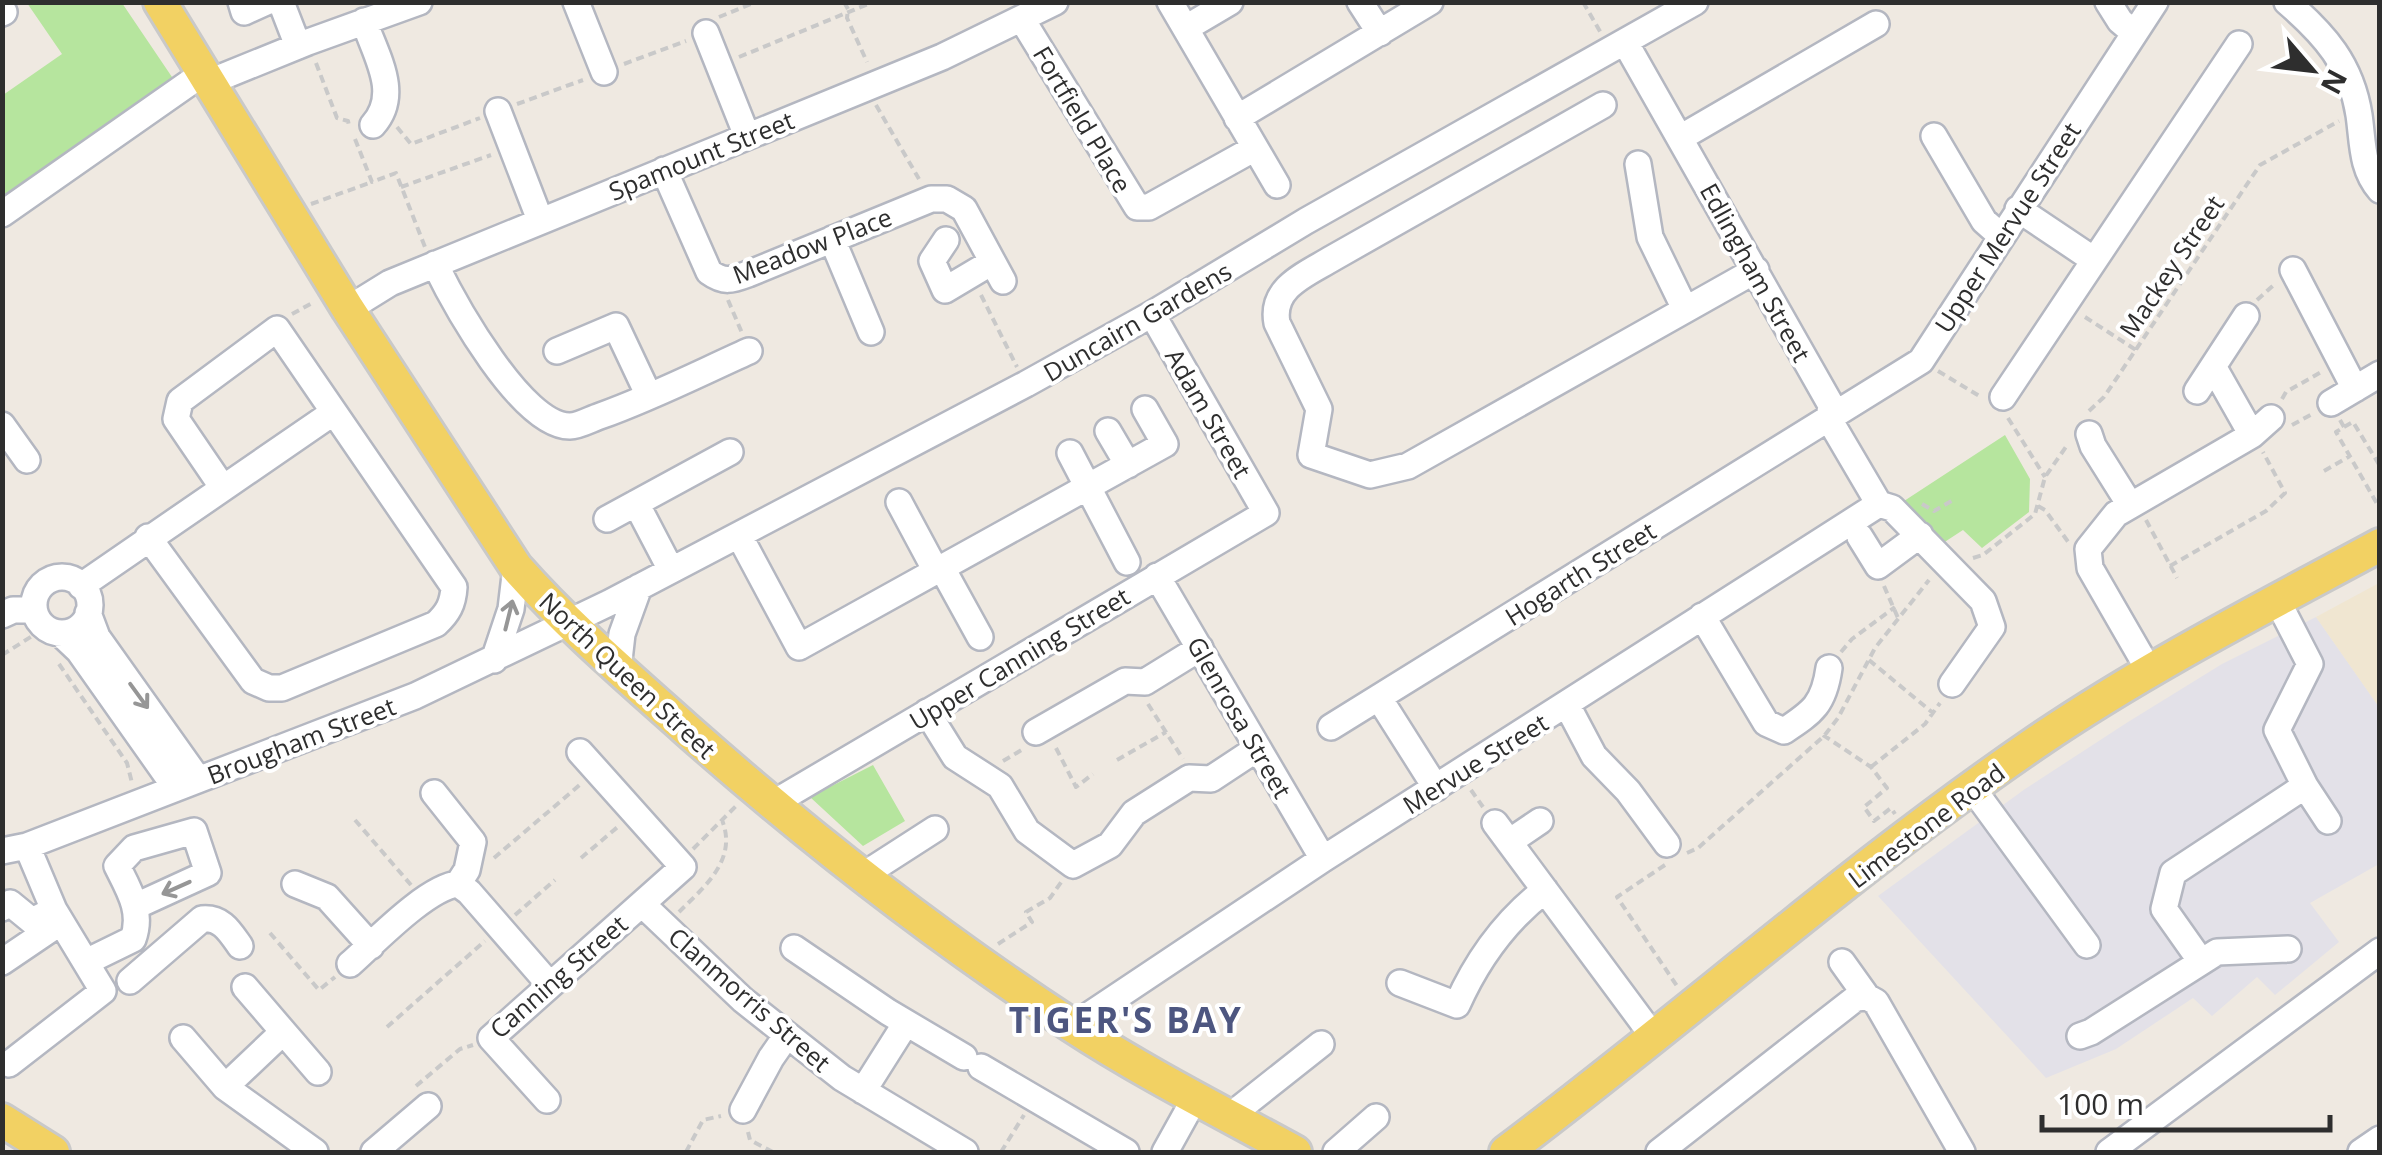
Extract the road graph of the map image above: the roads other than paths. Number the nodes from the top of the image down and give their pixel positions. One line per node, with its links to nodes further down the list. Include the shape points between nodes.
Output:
1 (160, 2): 26 (main road, North Queen Street)
2 (241, 2): 3 (street, via 244,12)
3 (266, 2)
4 (281, 2): 22 (street)
5 (420, 2): 16 (street)
6 (576, 2): 25 (street)
7 (1170, 2): 18 (street)
8 (1230, 2): 18 (street)
9 (1360, 2): 21 (street)
10 (1430, 2): 21 (street)
11 (1695, 2): 24 (street, Duncairn Gardens)
12 (2108, 2): 19 (street)
13 (2155, 2): 19 (street, Upper Mervue Street)
14 (2288, 2): 37 (street, via 2343,62)
15 (1034, 10): 31 (street, Spamount Street); 34 (street, Fortfield Place, via 1137,207 1149,207)
16 (364, 21): 22 (street); 30 (street, via 389,93)
17 (1876, 24): 33 (street)
18 (1186, 28): 29 (street)
19 (2133, 32): 39 (street, Upper Mervue Street)
20 (706, 33): 31 (street)
21 (1380, 33): 29 (street)
22 (303, 44): 26 (street)
23 (2239, 44): 45 (street)
24 (1618, 46): 33 (street, Edlingham Street); 51 (street, Duncairn Gardens)
25 (604, 72)
26 (205, 78): 40 (street); 49 (main road, North Queen Street)
27 (1604, 105): 50 (street, via 1289,284 1274,310 1319,409 1310,455 1370,475 1408,466)
28 (498, 112): 41 (street)
29 (1237, 118): 34 (street)
30 (374, 126)
31 (747, 136): 36 (street, Spamount Street)
32 (1934, 136): 42 (street)
33 (1680, 138): 47 (street, Edlingham Street)
34 (1255, 148): 38 (street)
35 (1638, 164): 50 (street, via 1650,237)
36 (664, 170): 41 (street, Spamount Street); 43 (street, Meadow Place, via 709,272 723,280)
37 (2376, 178)
38 (1277, 185)
39 (2018, 209): 42 (street, Upper Mervue Street); 45 (street)
40 (2, 214)
41 (540, 220): 46 (street, Spamount Street)
42 (2000, 236): 65 (street, Upper Mervue Street, via 1922,361)
43 (832, 239): 44 (street, Meadow Place, via 931,199 948,199 964,209 989,273 945,290 932,261); 53 (street)
44 (946, 240)
45 (2094, 260): 61 (street)
46 (434, 264): 49 (street, Spamount Street); 59 (street, via 502,374 549,420 571,426)
47 (1756, 270): 50 (street); 65 (street, Edlingham Street, via 1831,405)
48 (2293, 270): 58 (street)
49 (340, 298): 87 (main road, North Queen Street)
50 (1686, 310)
51 (1152, 314): 79 (street, Adam Street); 81 (street, Duncairn Gardens)
52 (2246, 316): 56 (street)
53 (871, 332)
54 (556, 351): 59 (street, via 616,326)
55 (749, 351): 59 (street)
56 (2214, 368): 60 (street); 77 (street, via 2262,426)
57 (2380, 374): 58 (street)
58 (2356, 389): 62 (street)
59 (660, 391)
60 (2197, 391)
61 (2003, 397)
62 (2330, 403)
63 (1145, 408): 72 (street, via 1166,444)
64 (334, 412): 74 (street); 74 (street, via 277,329 176,410); 83 (street, via 454,586 447,614 436,624 269,688 253,681)
65 (1829, 419): 78 (street, Edlingham Street); 106 (street, Hogarth Street)
66 (2, 425): 71 (street)
67 (2083, 428): 77 (street)
68 (1108, 431): 72 (street)
69 (730, 452): 76 (street)
70 (1070, 454): 73 (street)
71 (27, 460)
72 (1128, 465): 73 (street)
73 (1088, 487): 86 (street); 89 (street)
74 (223, 488): 83 (street)
75 (899, 502): 89 (street)
76 (636, 503): 80 (street); 88 (street)
77 (2130, 505): 104 (street, via 2088,549 2090,568)
78 (1888, 508): 82 (street, Edlingham Street); 96 (street, Mervue Street)
79 (1266, 512): 90 (street, Upper Canning Street)
80 (607, 519)
81 (739, 535): 88 (street, Duncairn Gardens); 89 (street, via 799,647)
82 (1920, 535): 84 (street, via 1878,566); 105 (street, Edlingham Street, via 1983,601 1992,627)
83 (148, 536): 91 (street)
84 (1860, 537)
85 (2380, 545): 93 (main road, Limestone Road)
86 (1127, 562)
87 (516, 567): 97 (main road, North Queen Street); 101 (street, one-way to 87, via 512,609)
88 (671, 570): 92 (street, Duncairn Gardens)
89 (939, 570): 99 (street)
90 (1158, 576): 100 (street, Glenrosa Street); 108 (street, Upper Canning Street)
91 (81, 586): 94 (street, via 68,578 50,580); 95 (street)
92 (639, 587): 97 (street, Duncairn Gardens); 102 (street)
93 (2277, 600): 104 (main road, Limestone Road); 114 (street, via 2310,664 2277,730)
94 (17, 611): 98 (street)
95 (88, 614): 98 (street, via 78,628); 113 (street, one-way to 113)
96 (1702, 616): 103 (street, via 1766,723 1784,731 1814,711); 107 (street, Mervue Street)
97 (570, 622): 101 (street, Brougham Street); 102 (main road, North Queen Street)
98 (60, 633): 113 (street)
99 (980, 637)
100 (1200, 648): 110 (street, via 1145,682 1124,681); 111 (street, Glenrosa Street)
101 (494, 660): 113 (street, Brougham Street, via 303,742)
102 (618, 668): 118 (main road, North Queen Street)
103 (1829, 668)
104 (2150, 672): 116 (main road, Limestone Road)
105 (1952, 684)
106 (1379, 698): 109 (street, Hogarth Street); 115 (street)
107 (1567, 705): 115 (street, Mervue Street); 122 (street, via 1594,756)
108 (927, 712): 111 (street, via 955,757 1000,786 1027,831 1074,865 1110,845 1134,813 1189,778 1211,779); 118 (street, Upper Canning Street)
109 (1331, 727)
110 (1040, 730)
111 (1258, 748): 124 (street, Glenrosa Street)
112 (588, 761): 130 (street, Canning Street, via 684,861)
113 (187, 783): 123 (street, Brougham Street)
114 (2305, 786): 120 (street); 142 (street, via 2173,873 2164,909)
115 (1436, 788): 124 (street, Mervue Street)
116 (1973, 789): 135 (street); 156 (main road, Limestone Road)
117 (434, 793): 127 (street, via 473,842)
118 (772, 804): 126 (main road, North Queen Street)
119 (1540, 821): 129 (street, via 1502,833)
120 (2328, 821)
121 (934, 829): 126 (street)
122 (1667, 844)
123 (15, 848): 125 (street, Brougham Street); 133 (street)
124 (1323, 860): 153 (street, Mervue Street)
125 (2, 866)
126 (862, 876): 153 (main road, North Queen Street)
127 (463, 877): 137 (street); 149 (street)
128 (295, 884): 137 (street, via 327,897)
129 (1545, 890): 148 (street, via 1504,928 1457,1005); 156 (street)
130 (642, 904): 149 (street, Canning Street); 155 (street, Clanmorris Street)
131 (136, 906): 131 (street, one-way to 131, via 117,866 134,848 194,831 208,873); 134 (street)
132 (2, 908): 133 (street, via 10,902 32,921)
133 (57, 916): 143 (street); 144 (street)
134 (133, 939): 141 (street); 144 (street)
135 (2088, 945)
136 (240, 946): 141 (street, via 212,918 188,928)
137 (371, 946): 146 (street)
138 (794, 948): 152 (street)
139 (2288, 949): 142 (street, via 2217,952)
140 (2380, 950): 183 (street)
141 (153, 959): 147 (street)
142 (2200, 960): 157 (street)
143 (2, 962)
144 (86, 962): 160 (street, via 102,991)
145 (1842, 962): 151 (street)
146 (350, 964)
147 (130, 980)
148 (1400, 983)
149 (550, 985): 165 (street, Canning Street, via 491,1038)
150 (245, 987): 154 (street)
151 (1862, 998): 181 (street); 182 (street, via 1876,1002)
152 (906, 1022): 163 (street); 176 (street)
153 (1074, 1026): 164 (main road, North Queen Street)
154 (282, 1032): 161 (street); 162 (street)
155 (787, 1035): 163 (street, Clanmorris Street); 167 (street)
156 (1653, 1036): 180 (main road, Limestone Road)
157 (2080, 1036)
158 (183, 1038): 162 (street)
159 (1321, 1044): 168 (street)
160 (8, 1064)
161 (318, 1072)
162 (225, 1087): 174 (street)
163 (863, 1091): 172 (street, Clanmorris Street)
164 (1195, 1098): 168 (main road, North Queen Street); 177 (street)
165 (547, 1100)
166 (428, 1106): 175 (street)
167 (743, 1110)
168 (1230, 1116): 178 (main road, North Queen Street)
169 (1376, 1116): 179 (street)
170 (2, 1120): 173 (main road)
171 (2380, 1139): 184 (street)
172 (952, 1149)
173 (54, 1152)
174 (315, 1152)
175 (374, 1152)
176 (1126, 1152)
177 (1165, 1152)
178 (1295, 1152)
179 (1336, 1152)
180 (1506, 1152)
181 (1660, 1152)
182 (1962, 1152)
183 (2109, 1152)
184 (2361, 1152)

